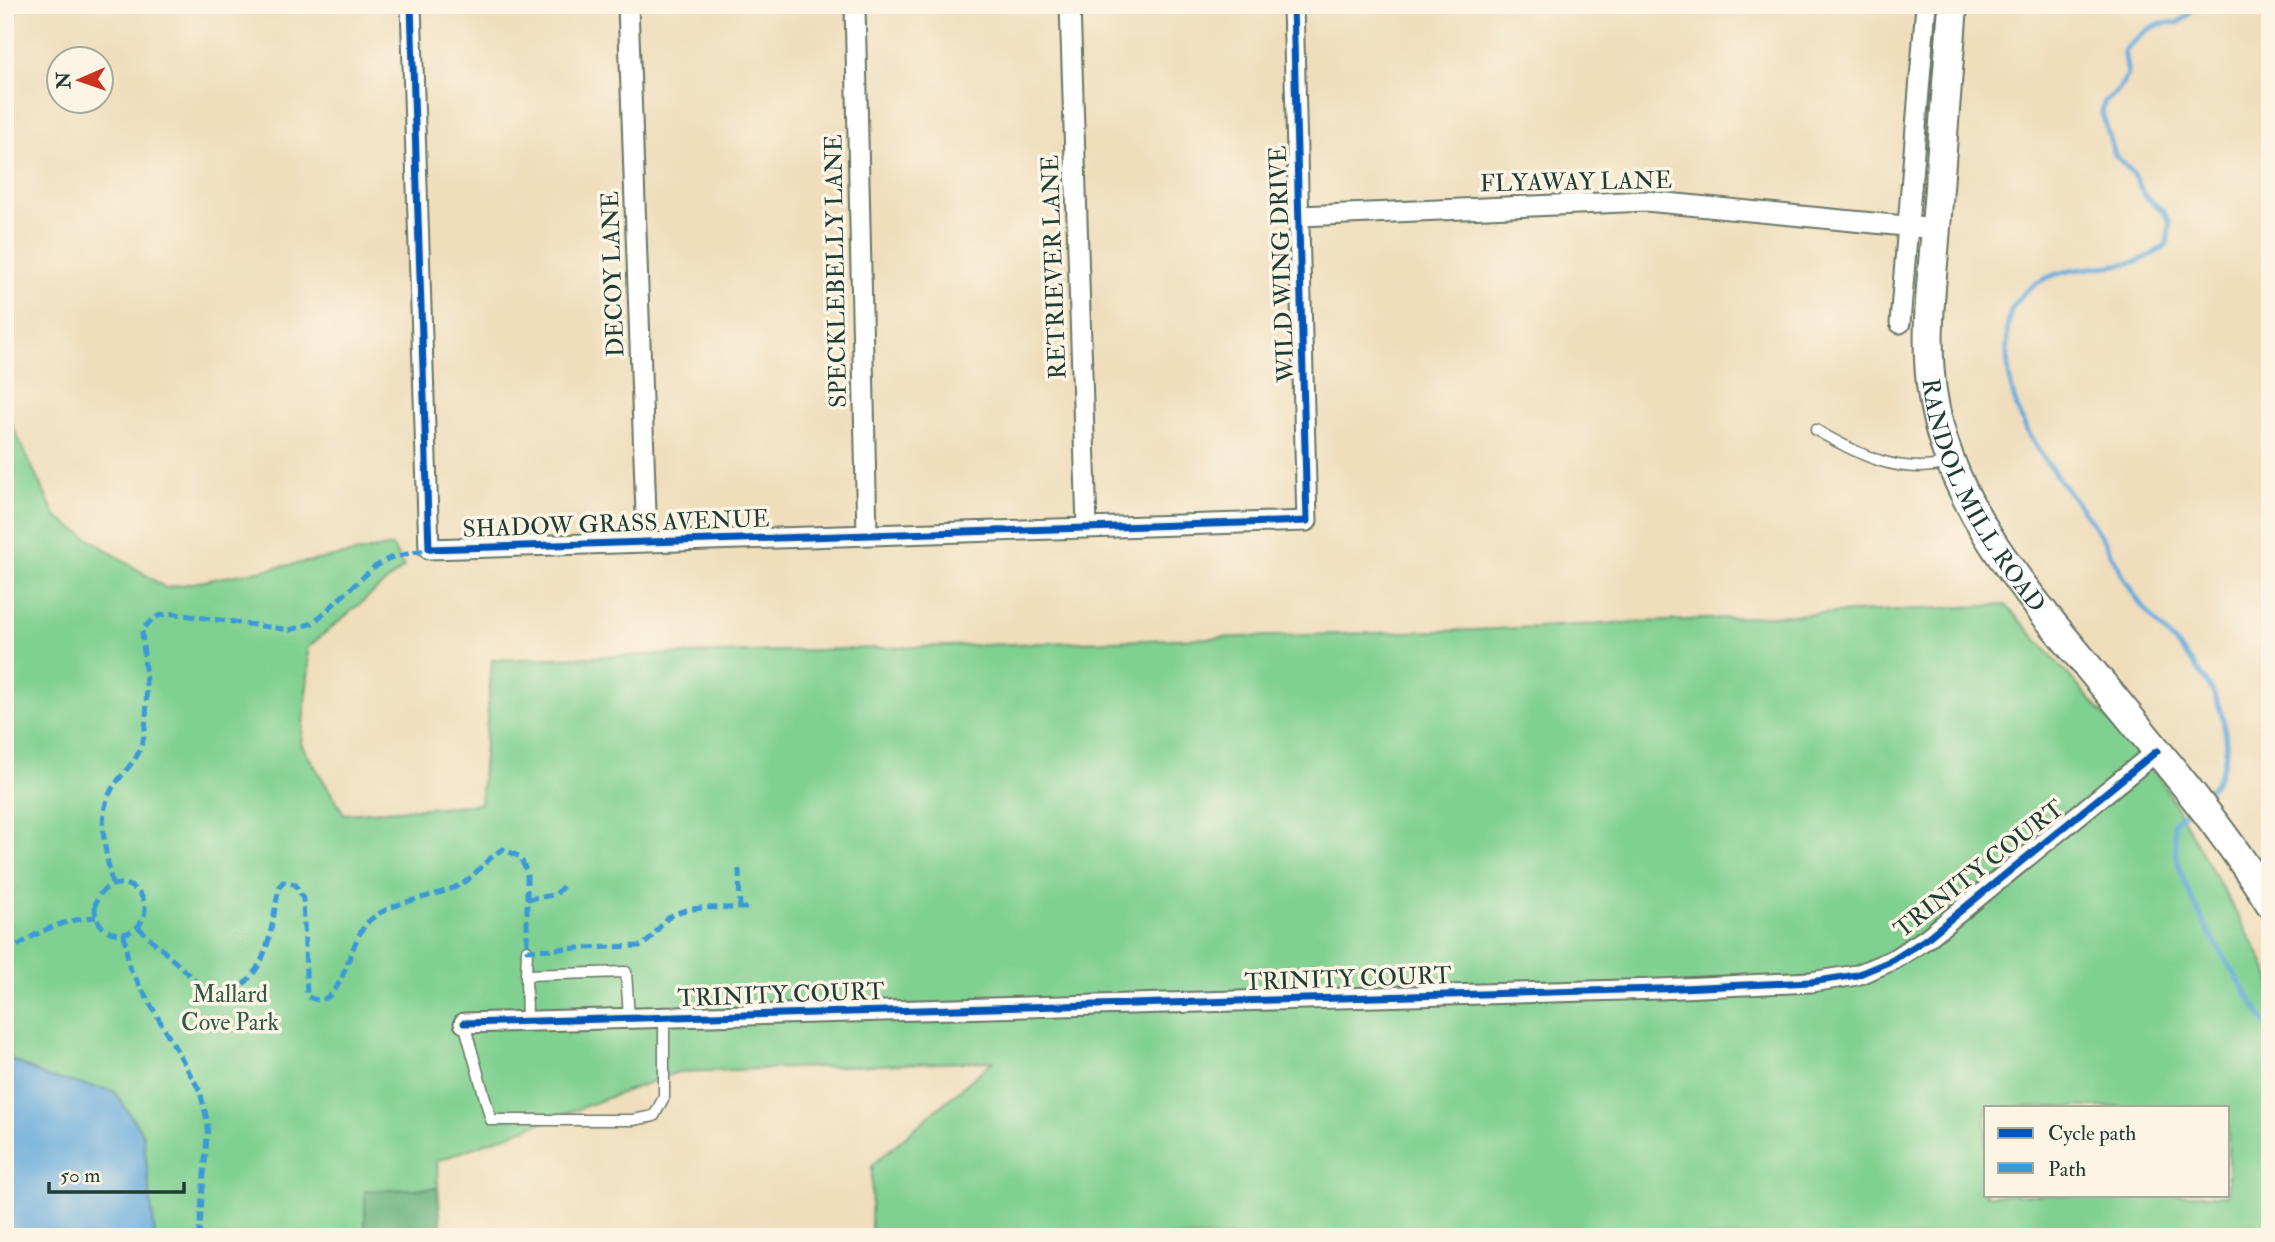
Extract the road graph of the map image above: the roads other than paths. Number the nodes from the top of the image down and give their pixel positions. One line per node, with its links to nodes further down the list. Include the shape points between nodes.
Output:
1 (411, 5): 16 (street, SHADOW GRASS AVENUE, via 429,549)
2 (628, 5): 16 (street, DECOY LANE)
3 (855, 5): 15 (street, SPECKLEBELLY LANE)
4 (1070, 5): 14 (street, RETRIEVER LANE)
5 (1293, 5): 8 (street, WILD WING DRIVE)
6 (1926, 5): 9 (street, RANDOL MILL ROAD)
7 (1953, 5): 9 (main road, RANDOL MILL ROAD)
8 (1301, 216): 9 (street, FLYAWAY LANE, via 1646,201); 13 (street, WILD WING DRIVE)
9 (1922, 228): 10 (street, RANDOL MILL ROAD); 12 (main road, RANDOL MILL ROAD, via 1932,390)
10 (1900, 323)
11 (1816, 430): 12 (lane, via 1857,454 1888,464 1929,468)
12 (1951, 463): 17 (main road, RANDOL MILL ROAD, via 1969,505 2000,556)
13 (1307, 521): 14 (street, SHADOW GRASS AVENUE)
14 (1087, 527): 15 (street, SHADOW GRASS AVENUE)
15 (867, 535): 16 (street, SHADOW GRASS AVENUE)
16 (647, 542)
17 (2157, 751): 18 (main road, RANDOL MILL ROAD); 21 (street, TRINITY COURT, via 1926,939 1857,975 1811,982 1645,990)
18 (2270, 903)
19 (527, 950): 20 (lane)
20 (526, 975): 22 (lane, via 626,972); 23 (lane)
21 (664, 1017): 22 (street, TRINITY COURT); 24 (lane, via 664,1097 654,1116 633,1120 491,1120)
22 (629, 1018): 23 (street, TRINITY COURT)
23 (527, 1021): 24 (street, TRINITY COURT)
24 (464, 1023)

